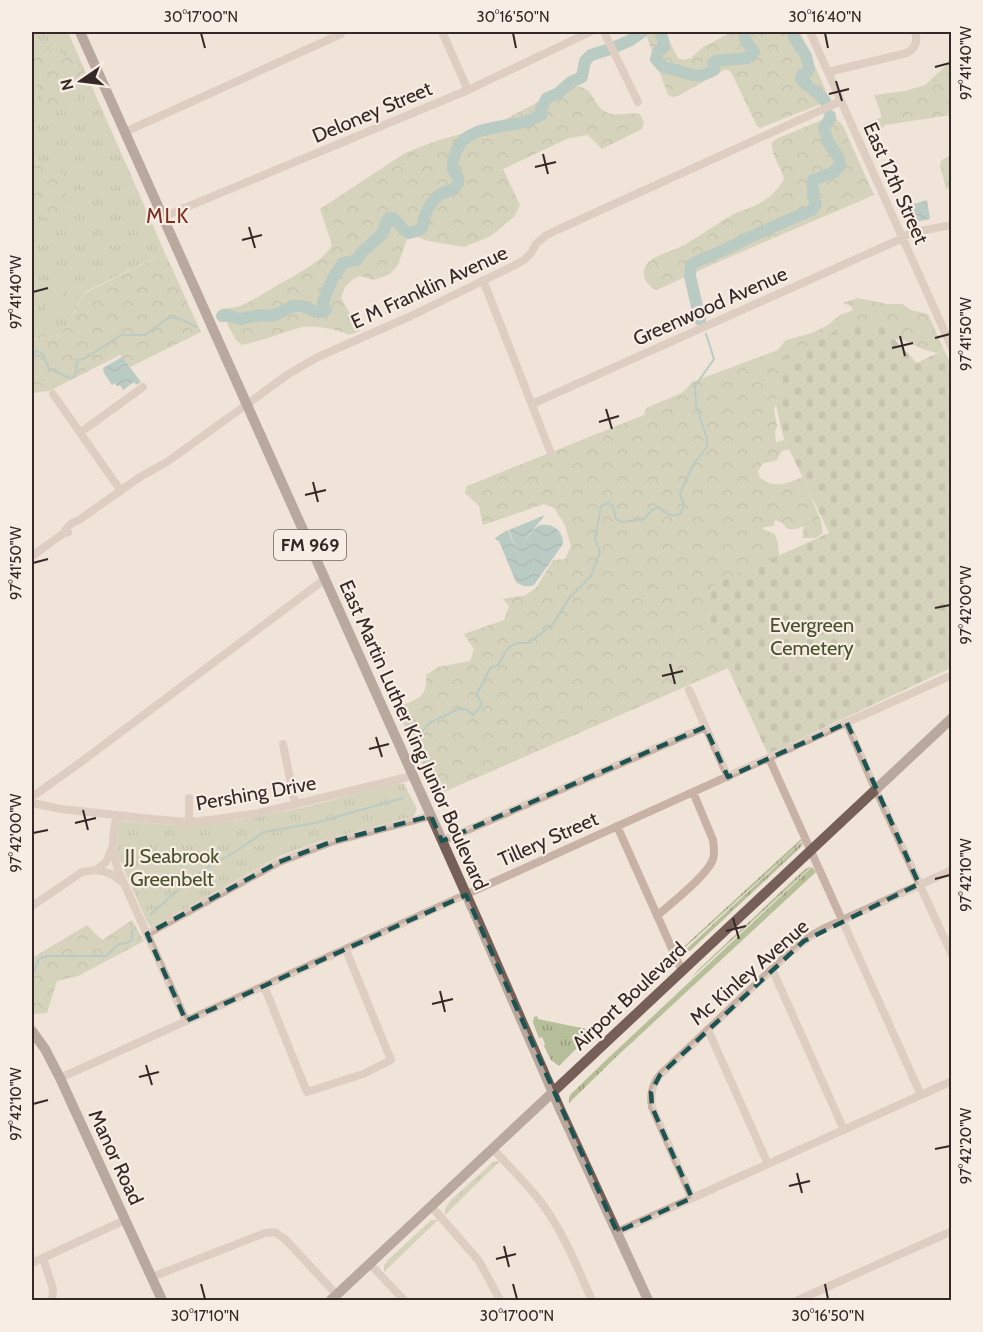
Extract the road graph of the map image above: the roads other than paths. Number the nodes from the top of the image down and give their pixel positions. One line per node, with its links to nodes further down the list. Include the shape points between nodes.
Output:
1 (80, 32): 12 (main road, East Martin Luther King Junior Boulevard / FM 969)
2 (442, 32): 9 (street)
3 (590, 32): 9 (street, Deloney Street)
4 (604, 32): 11 (street)
5 (810, 32): 8 (street, East 12th Street)
6 (915, 32): 8 (street, via 915,46 910,52)
7 (340, 33): 12 (street)
8 (828, 72): 10 (street, East 12th Street)
9 (468, 90): 13 (street, Deloney Street)
10 (841, 101): 15 (street, East 12th Street); 16 (street, E M Franklin Avenue, via 557,230 536,244 524,260)
11 (638, 102)
12 (125, 132): 13 (main road, East Martin Luther King Junior Boulevard / FM 969)
13 (163, 217): 20 (main road, East Martin Luther King Junior Boulevard / FM 969)
14 (951, 225): 15 (street, Greenwood Avenue)
15 (902, 238): 17 (street, East 12th Street); 21 (street, Greenwood Avenue)
16 (483, 280): 20 (street, E M Franklin Avenue, via 318,357); 21 (street)
17 (951, 346)
18 (143, 387): 22 (street)
19 (53, 394): 22 (street)
20 (247, 404): 24 (street, E M Franklin Avenue); 26 (main road, East Martin Luther King Junior Boulevard / FM 969)
21 (532, 404): 23 (street)
22 (81, 432): 24 (street)
23 (550, 451)
24 (121, 491): 25 (street, E M Franklin Avenue)
25 (32, 556)
26 (325, 579): 34 (main road, East Martin Luther King Junior Boulevard / FM 969); 36 (street)
27 (951, 675): 30 (street, Tillery Street)
28 (689, 690): 31 (street)
29 (951, 718): 37 (main road, Airport Boulevard)
30 (847, 723): 33 (street, Tillery Street); 37 (street)
31 (705, 727): 35 (street); 48 (street)
32 (283, 744): 42 (street)
33 (769, 758): 35 (street, Tillery Street); 50 (street)
34 (412, 776): 42 (street, Pershing Drive); 45 (main road, East Martin Luther King Junior Boulevard / FM 969)
35 (728, 777): 38 (street, Tillery Street)
36 (47, 786): 39 (street); 43 (street, via 42,797)
37 (876, 790): 50 (main road, Airport Boulevard); 54 (street)
38 (693, 792): 47 (street, Tillery Street); 57 (street, via 711,834 713,861)
39 (32, 797)
40 (189, 798): 46 (street)
41 (32, 803): 43 (street, Pershing Drive)
42 (295, 804): 46 (street, Pershing Drive)
43 (46, 806): 44 (street, Pershing Drive)
44 (117, 815): 46 (street, Pershing Drive); 49 (street)
45 (431, 816): 48 (main road, East Martin Luther King Junior Boulevard / FM 969); 59 (street, via 331,842 279,862)
46 (189, 822)
47 (617, 826): 55 (street, Tillery Street); 57 (street)
48 (442, 841): 55 (main road, East Martin Luther King Junior Boulevard / FM 969)
49 (112, 848): 51 (street, via 106,862); 53 (street)
50 (811, 851): 58 (street); 63 (main road, Airport Boulevard)
51 (96, 870): 53 (street, via 116,876); 56 (street, via 76,875)
52 (951, 870): 54 (street, Mc Kinley Avenue)
53 (124, 884): 59 (street)
54 (919, 884): 58 (street, Mc Kinley Avenue); 61 (street)
55 (466, 895): 60 (street, Tillery Street); 70 (main road, East Martin Luther King Junior Boulevard / FM 969)
56 (32, 906)
57 (657, 916): 63 (street)
58 (843, 920): 62 (street, Mc Kinley Avenue, via 811,936); 71 (street)
59 (147, 934): 65 (street)
60 (346, 950): 64 (street, Tillery Street); 64 (street, via 391,1059 363,1074 307,1092)
61 (951, 955)
62 (772, 969): 66 (street, Mc Kinley Avenue); 72 (street)
63 (682, 972): 70 (main road, Airport Boulevard)
64 (264, 986): 65 (street, Tillery Street)
65 (186, 1021): 68 (street, Tillery Street)
66 (708, 1029): 74 (street); 75 (street, Mc Kinley Avenue, via 660,1075 651,1092 655,1114)
67 (32, 1031): 68 (main road, Manor Road)
68 (60, 1078): 77 (main road, Manor Road)
69 (951, 1081): 71 (street)
70 (553, 1092): 73 (main road, Airport Boulevard); 79 (main road, East Martin Luther King Junior Boulevard)
71 (921, 1095): 72 (street)
72 (844, 1130): 74 (street)
73 (492, 1148): 76 (main road, Airport Boulevard); 89 (street, via 554,1221)
74 (768, 1164): 75 (street)
75 (692, 1198): 79 (street)
76 (431, 1206): 82 (main road, Airport Boulevard); 88 (street, via 479,1261)
77 (125, 1220): 80 (street); 83 (main road, Manor Road)
78 (951, 1231): 91 (street)
79 (616, 1232): 90 (main road, East Martin Luther King Junior Boulevard)
80 (43, 1258): 81 (street); 85 (street, via 53,1289)
81 (32, 1263)
82 (370, 1264): 84 (main road, Airport Boulevard); 87 (street)
83 (152, 1278): 84 (street, via 275,1232); 86 (main road, Manor Road)
84 (334, 1298)
85 (52, 1300)
86 (162, 1300)
87 (404, 1300)
88 (500, 1300)
89 (592, 1300)
90 (648, 1300)
91 (798, 1300)

